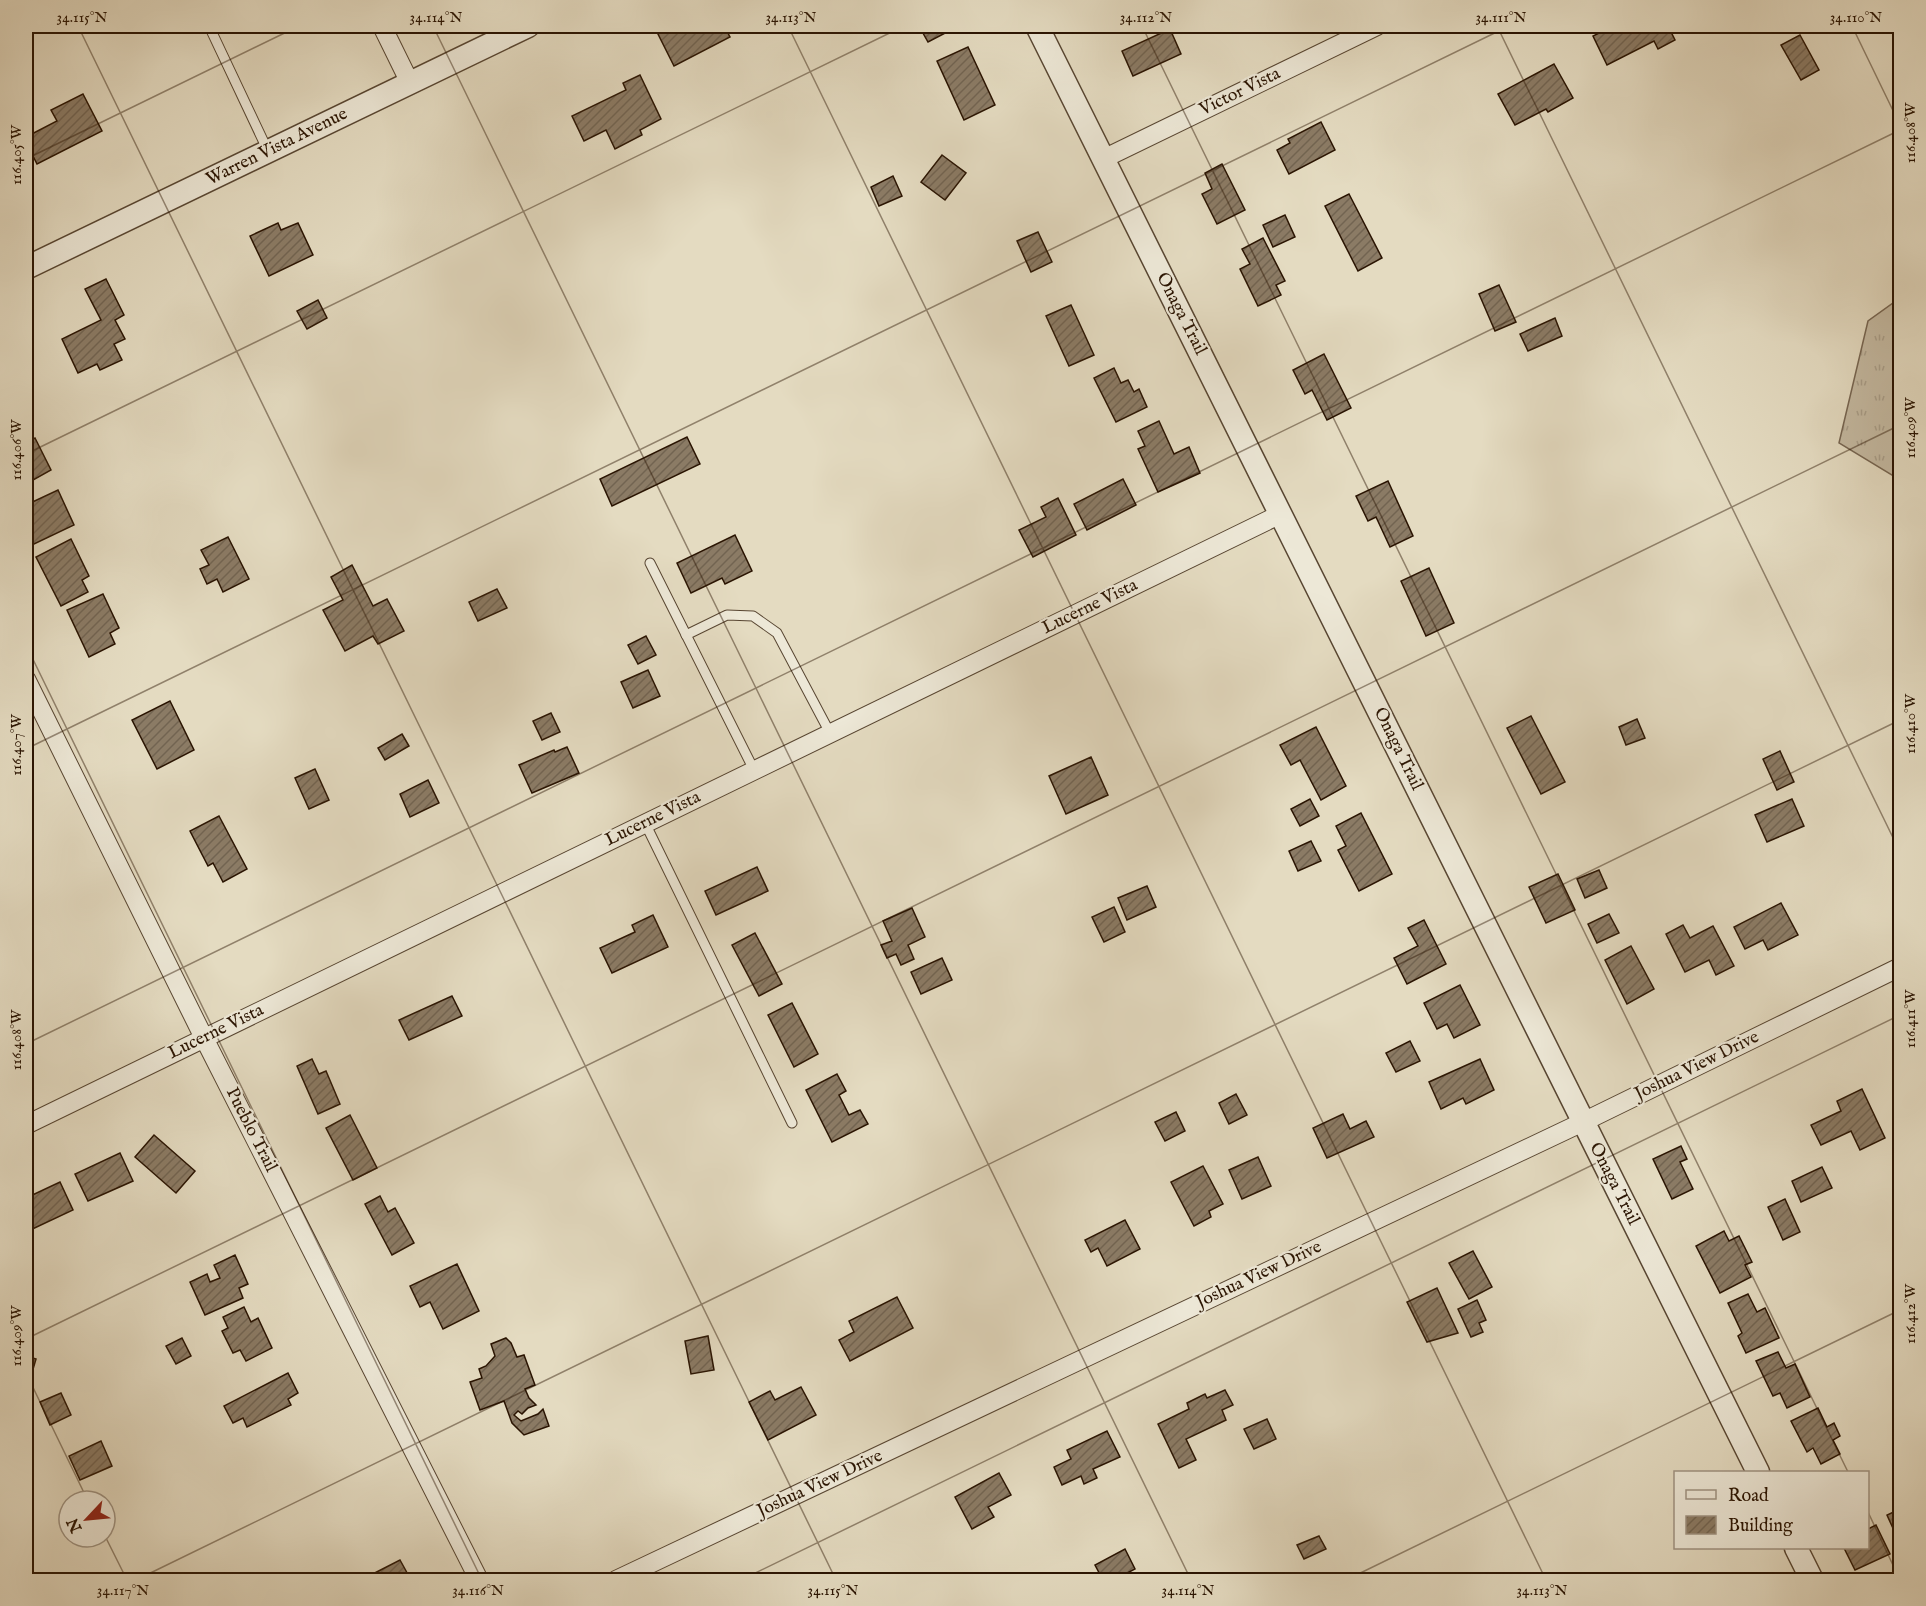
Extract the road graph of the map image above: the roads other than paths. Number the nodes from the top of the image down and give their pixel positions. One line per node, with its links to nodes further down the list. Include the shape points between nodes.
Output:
1 (209, 26): 7 (lane)
2 (382, 26): 6 (street)
3 (528, 26): 6 (street, Warren Vista Avenue)
4 (1037, 26): 8 (street, Onaga Trail)
5 (1377, 26): 8 (street, Victor Vista)
6 (410, 83): 7 (street, Warren Vista Avenue)
7 (268, 151): 9 (street, Warren Vista Avenue)
8 (1103, 159): 10 (street, Onaga Trail)
9 (26, 268)
10 (1281, 514): 14 (street, Lucerne Vista); 19 (street, Onaga Trail)
11 (650, 563): 12 (lane)
12 (686, 635): 14 (lane, via 727,615 753,616 777,633); 15 (lane)
13 (26, 679): 18 (street, Pueblo Trail)
14 (830, 733): 15 (street, Lucerne Vista)
15 (754, 770): 16 (street, Lucerne Vista)
16 (645, 823): 18 (street, Lucerne Vista); 20 (lane)
17 (1900, 967): 19 (street, Joshua View Drive)
18 (204, 1038): 21 (street, Lucerne Vista); 24 (street, Pueblo Trail)
19 (1583, 1122): 22 (street, Onaga Trail); 25 (street, Joshua View Drive)
20 (792, 1123)
21 (26, 1125)
22 (1757, 1471)
23 (1796, 1549): 26 (street)
24 (478, 1581)
25 (616, 1581)
26 (1812, 1581)

